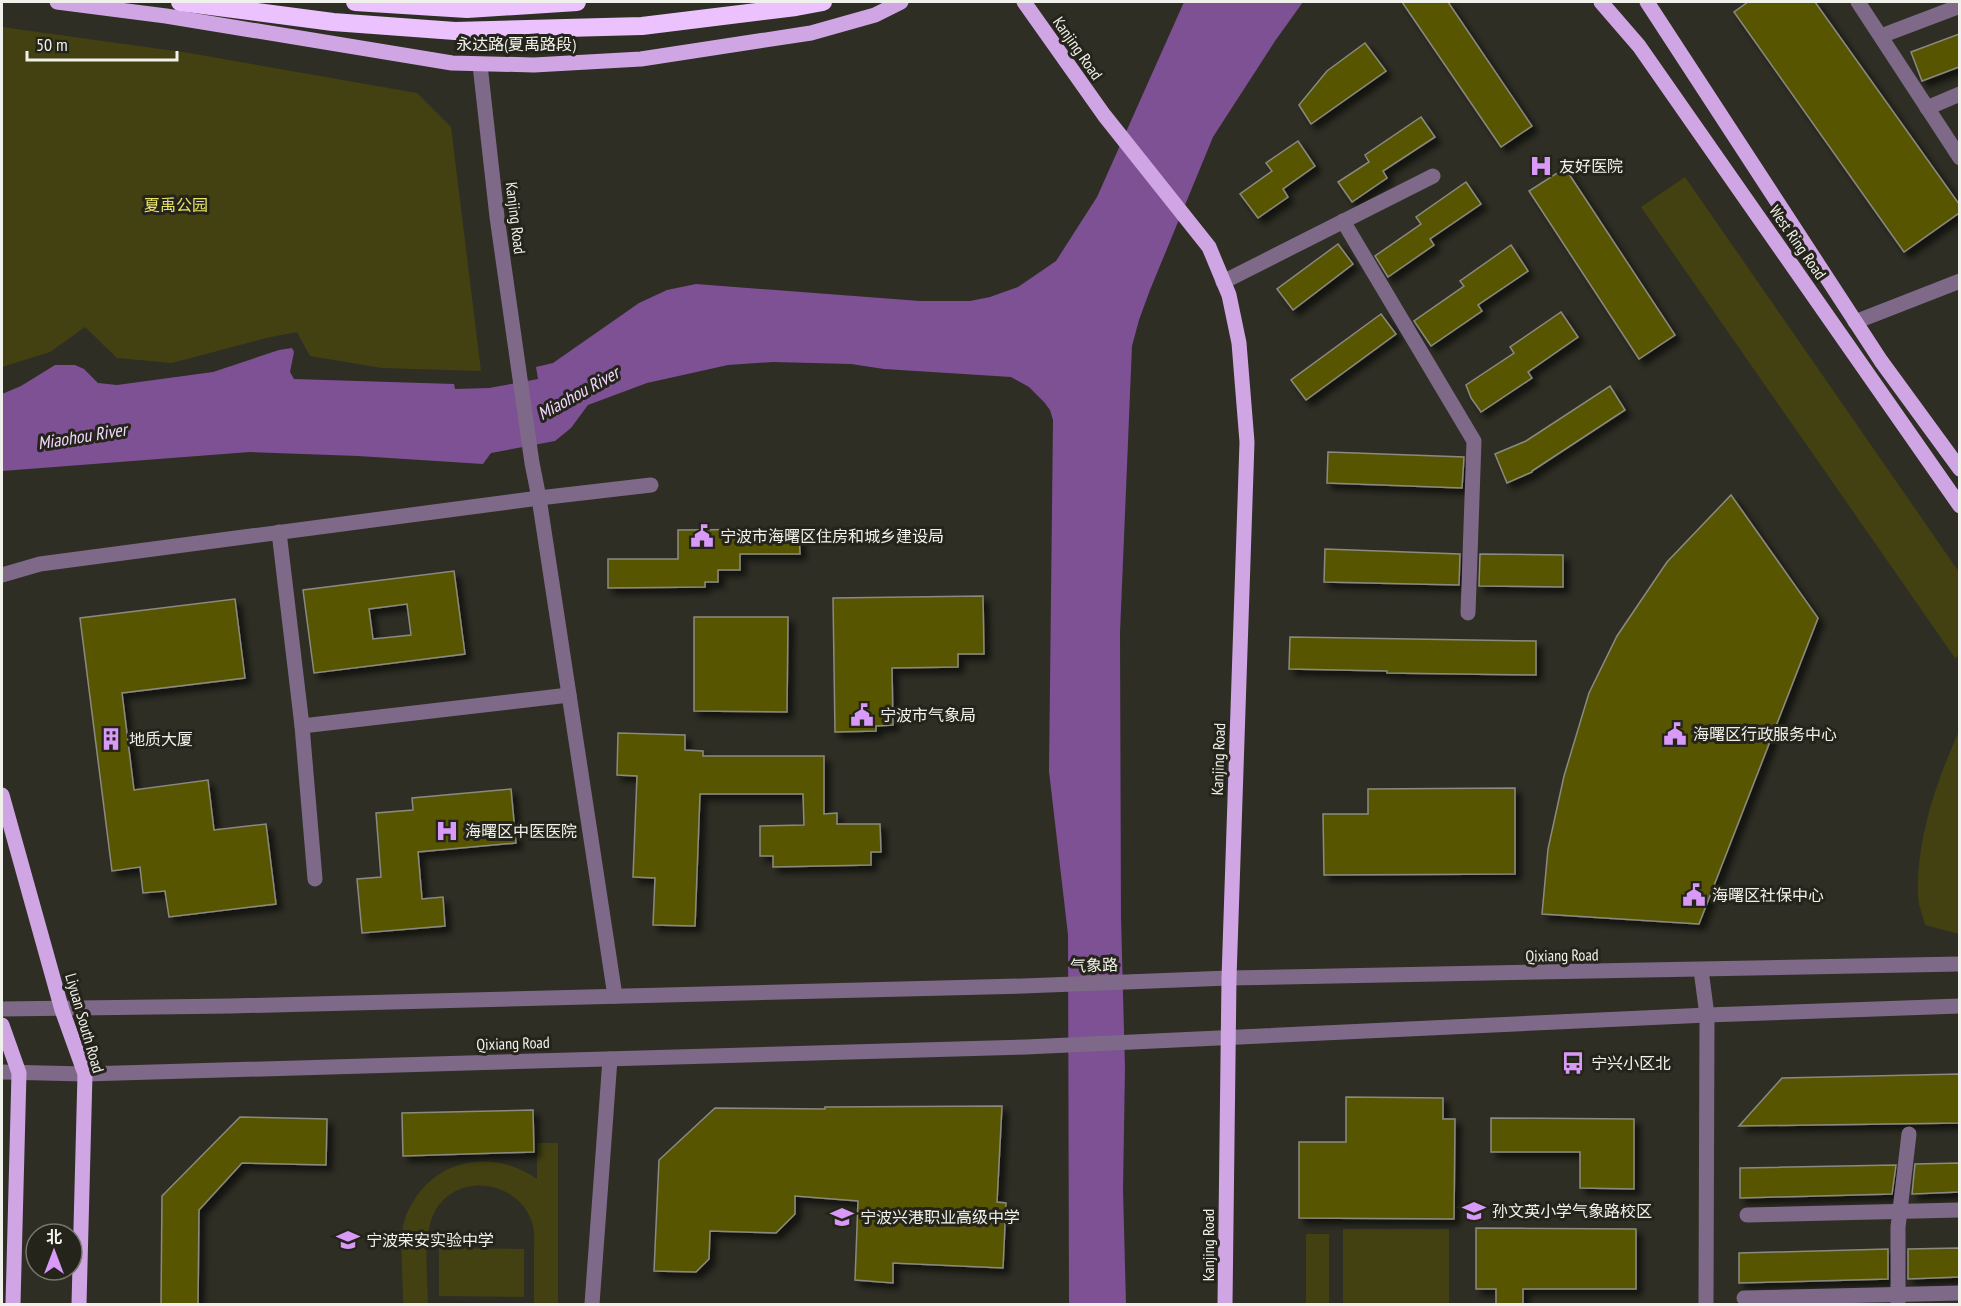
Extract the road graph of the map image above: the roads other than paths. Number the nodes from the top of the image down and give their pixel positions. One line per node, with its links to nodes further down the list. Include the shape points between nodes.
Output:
1 (57, 2): 13 (main road, 永达路(夏禹路段))
2 (180, 2): 5 (highway, via 333,22 455,31 642,26)
3 (355, 2): 4 (highway, via 467,9)
4 (577, 2)
5 (823, 2)
6 (900, 2): 13 (main road, 永达路(夏禹路段), via 874,15 811,33 742,45 641,59)
7 (1024, 2): 20 (main road, Kanjing Road, via 1104,115 1209,247)
8 (1602, 2): 25 (main road, West Ring Road, via 1639,46)
9 (1647, 2): 21 (main road, West Ring Road)
10 (1858, 2): 12 (street)
11 (1959, 6): 12 (street)
12 (1881, 36): 15 (street)
13 (480, 65): 24 (street, Kanjing Road, via 497,217)
14 (1959, 94): 15 (street)
15 (1927, 108): 16 (street)
16 (1959, 158)
17 (1432, 176): 18 (street)
18 (1343, 221): 20 (street); 28 (street, via 1474,441)
19 (1959, 280): 21 (street)
20 (1223, 282): 35 (main road, Kanjing Road, via 1239,343 1247,442)
21 (1855, 322): 22 (main road, West Ring Road)
22 (1959, 469)
23 (651, 485): 24 (street)
24 (539, 498): 26 (street); 29 (street, Kanjing Road)
25 (1959, 506)
26 (279, 532): 27 (street, via 40,564); 30 (street)
27 (2, 575)
28 (1468, 612)
29 (569, 695): 30 (street); 37 (street, Kanjing Road)
30 (302, 726): 32 (street)
31 (2, 795): 40 (main road, Liyuan South Road)
32 (315, 879)
33 (1959, 964): 34 (street, Qixiang Road)
34 (1701, 970): 35 (street, Qixiang Road); 41 (street)
35 (1229, 978): 36 (street, Qixiang Road); 43 (main road, Kanjing Road)
36 (1166, 980): 37 (street, 气象路)
37 (615, 996): 40 (street)
38 (1959, 1006): 41 (street)
39 (2, 1010): 40 (street)
40 (62, 1010): 47 (main road, Liyuan South Road)
41 (1707, 1015): 43 (street); 59 (street)
42 (2, 1025): 46 (main road)
43 (1227, 1038): 44 (street, Qixiang Road); 58 (main road, Kanjing Road)
44 (610, 1059): 47 (street, Qixiang Road); 57 (street)
45 (2, 1072): 46 (street, Qixiang Road)
46 (19, 1073): 47 (street, Qixiang Road); 55 (main road)
47 (85, 1074): 56 (main road, Liyuan South Road)
48 (1909, 1134): 50 (street)
49 (1959, 1210): 50 (street)
50 (1900, 1211): 51 (street); 54 (street)
51 (1747, 1215)
52 (1959, 1293): 54 (street)
53 (1744, 1298): 54 (street)
54 (1898, 1300)
55 (14, 1305)
56 (79, 1305)
57 (592, 1305)
58 (1226, 1305)
59 (1706, 1305)

